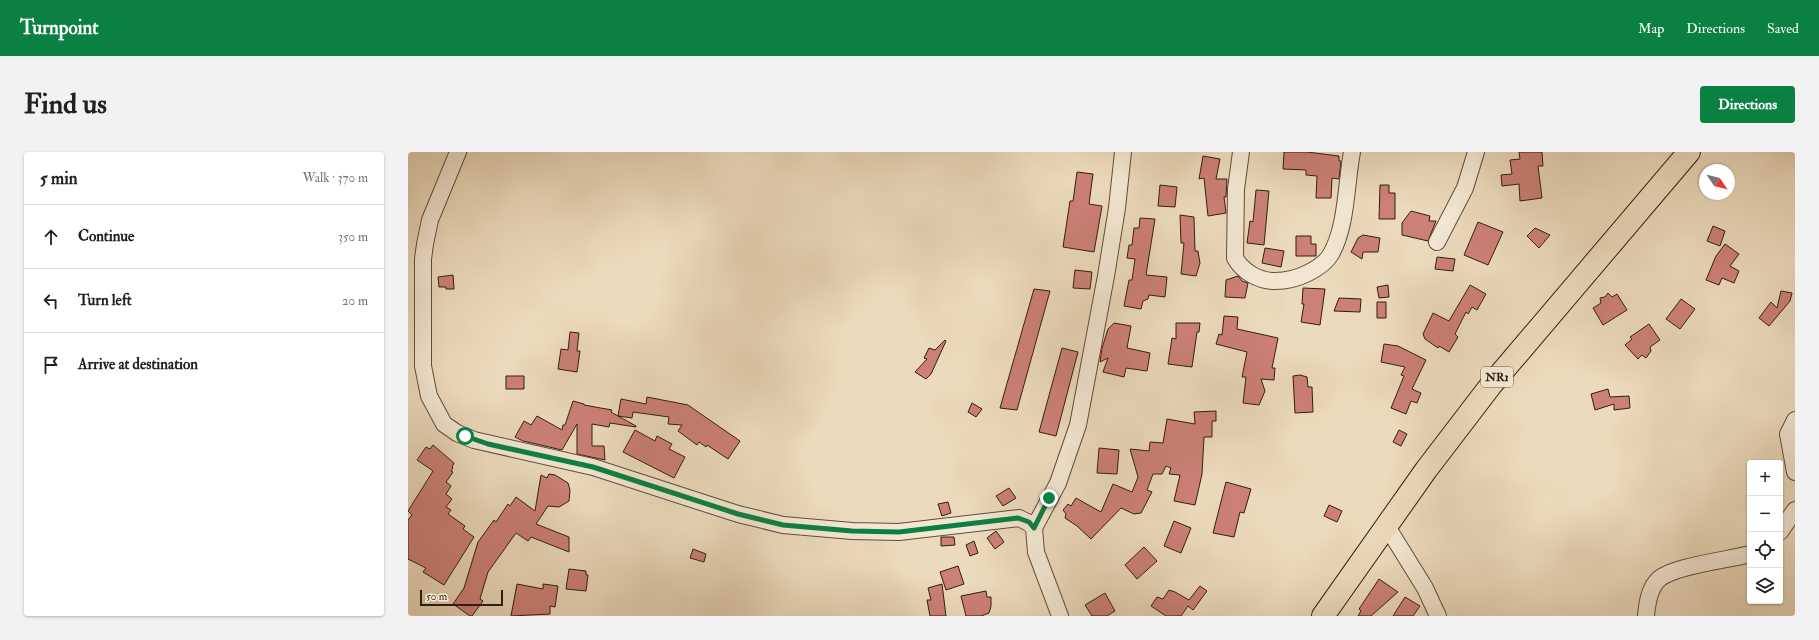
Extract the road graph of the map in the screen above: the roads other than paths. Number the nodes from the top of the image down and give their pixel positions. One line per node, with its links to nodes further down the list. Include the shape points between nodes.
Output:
1 (458, 152): 12 (street, via 430,220 423,259 422,366 425,382 437,412 444,424 450,428 474,440 593,467 738,514 783,525 892,532 1018,518 1029,522)
2 (1123, 152): 12 (street, via 1106,276 1078,425 1058,483)
3 (1241, 152): 4 (street, via 1236,189 1235,258 1238,265 1255,277 1274,281 1299,277 1324,263 1331,255 1340,230)
4 (1352, 152)
5 (1476, 152): 7 (street, via 1465,188)
6 (1689, 152): 11 (highway, NR1, via 1505,368)
7 (1437, 242)
8 (1795, 420): 9 (street, via 1788,434)
9 (1795, 472)
10 (1795, 510): 13 (street)
11 (1386, 525): 16 (highway, NR1); 17 (street, via 1417,574)
12 (1034, 528): 15 (street, via 1036,552)
13 (1783, 528)
14 (1747, 555): 18 (street, via 1666,574 1658,579 1653,588)
15 (1060, 616)
16 (1323, 616)
17 (1438, 616)
18 (1646, 616)

